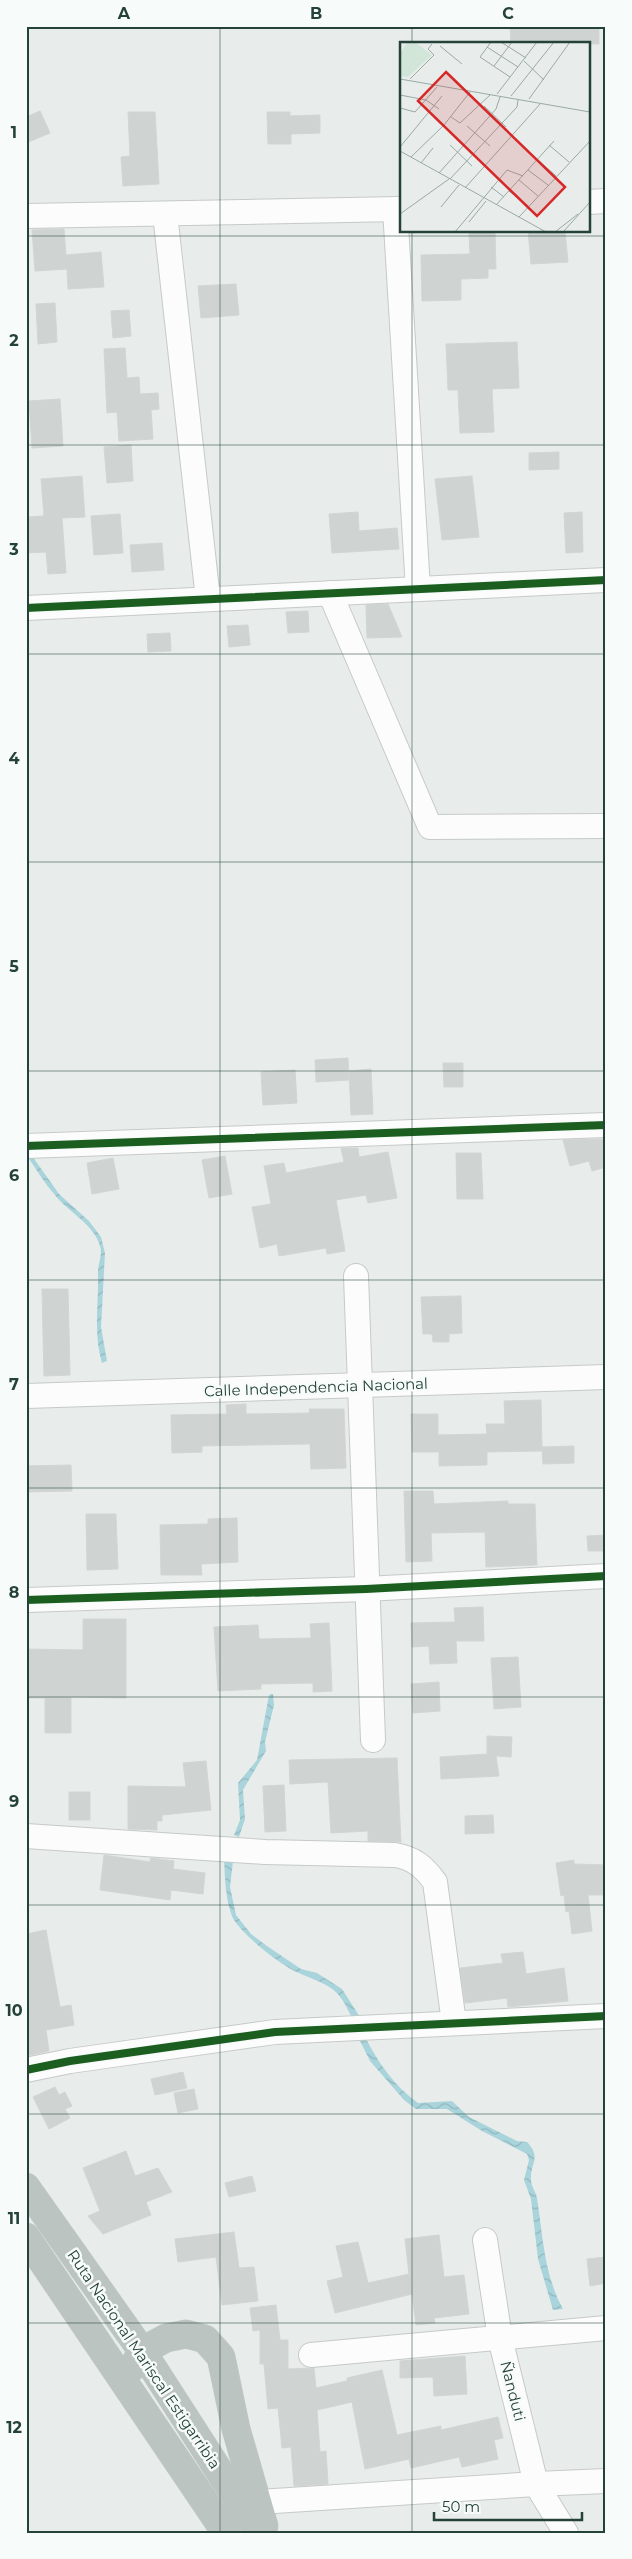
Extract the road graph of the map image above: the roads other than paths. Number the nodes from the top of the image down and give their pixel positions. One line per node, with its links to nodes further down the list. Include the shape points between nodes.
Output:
1 (606, 201): 2 (street)
2 (590, 202)
3 (398, 209): 4 (street); 7 (street)
4 (166, 214): 5 (street); 9 (street)
5 (26, 216)
6 (606, 580): 7 (street)
7 (418, 589): 8 (street)
8 (330, 593): 9 (street); 11 (street, via 430,827)
9 (208, 599): 10 (street)
10 (26, 608)
11 (606, 826)
12 (606, 1125): 13 (street)
13 (26, 1146)
14 (356, 1276): 16 (street)
15 (606, 1377): 16 (street, Calle Independencia Nacional)
16 (360, 1386): 17 (street, Calle Independencia Nacional); 19 (street)
17 (26, 1396)
18 (606, 1576): 19 (street)
19 (366, 1589): 20 (street); 21 (street)
20 (26, 1600)
21 (373, 1740)
22 (26, 1836): 24 (street, via 265,1852 395,1854 408,1857 419,1863 435,1882)
23 (606, 2016): 24 (street)
24 (454, 2023): 25 (street, via 275,2032)
25 (26, 2070)
26 (26, 2187): 31 (highway, Ruta Nacional Mariscal Estigarribia)
27 (26, 2237): 33 (highway, Ruta Nacional Mariscal Estigarribia)
28 (485, 2240): 30 (street, Ñanduti)
29 (606, 2328): 30 (street)
30 (500, 2338): 32 (street); 35 (street, Ñanduti)
31 (142, 2351): 33 (highway); 36 (highway, via 166,2338 186,2334 206,2339 221,2357 236,2430); 38 (highway, Ruta Nacional Mariscal Estigarribia)
32 (311, 2355)
33 (125, 2380): 37 (highway, Ruta Nacional Mariscal Estigarribia)
34 (606, 2482): 35 (street)
35 (536, 2484): 36 (street); 40 (street, Ñanduti)
36 (259, 2502): 39 (highway)
37 (226, 2533)
38 (259, 2533)
39 (266, 2533)
40 (566, 2533)

